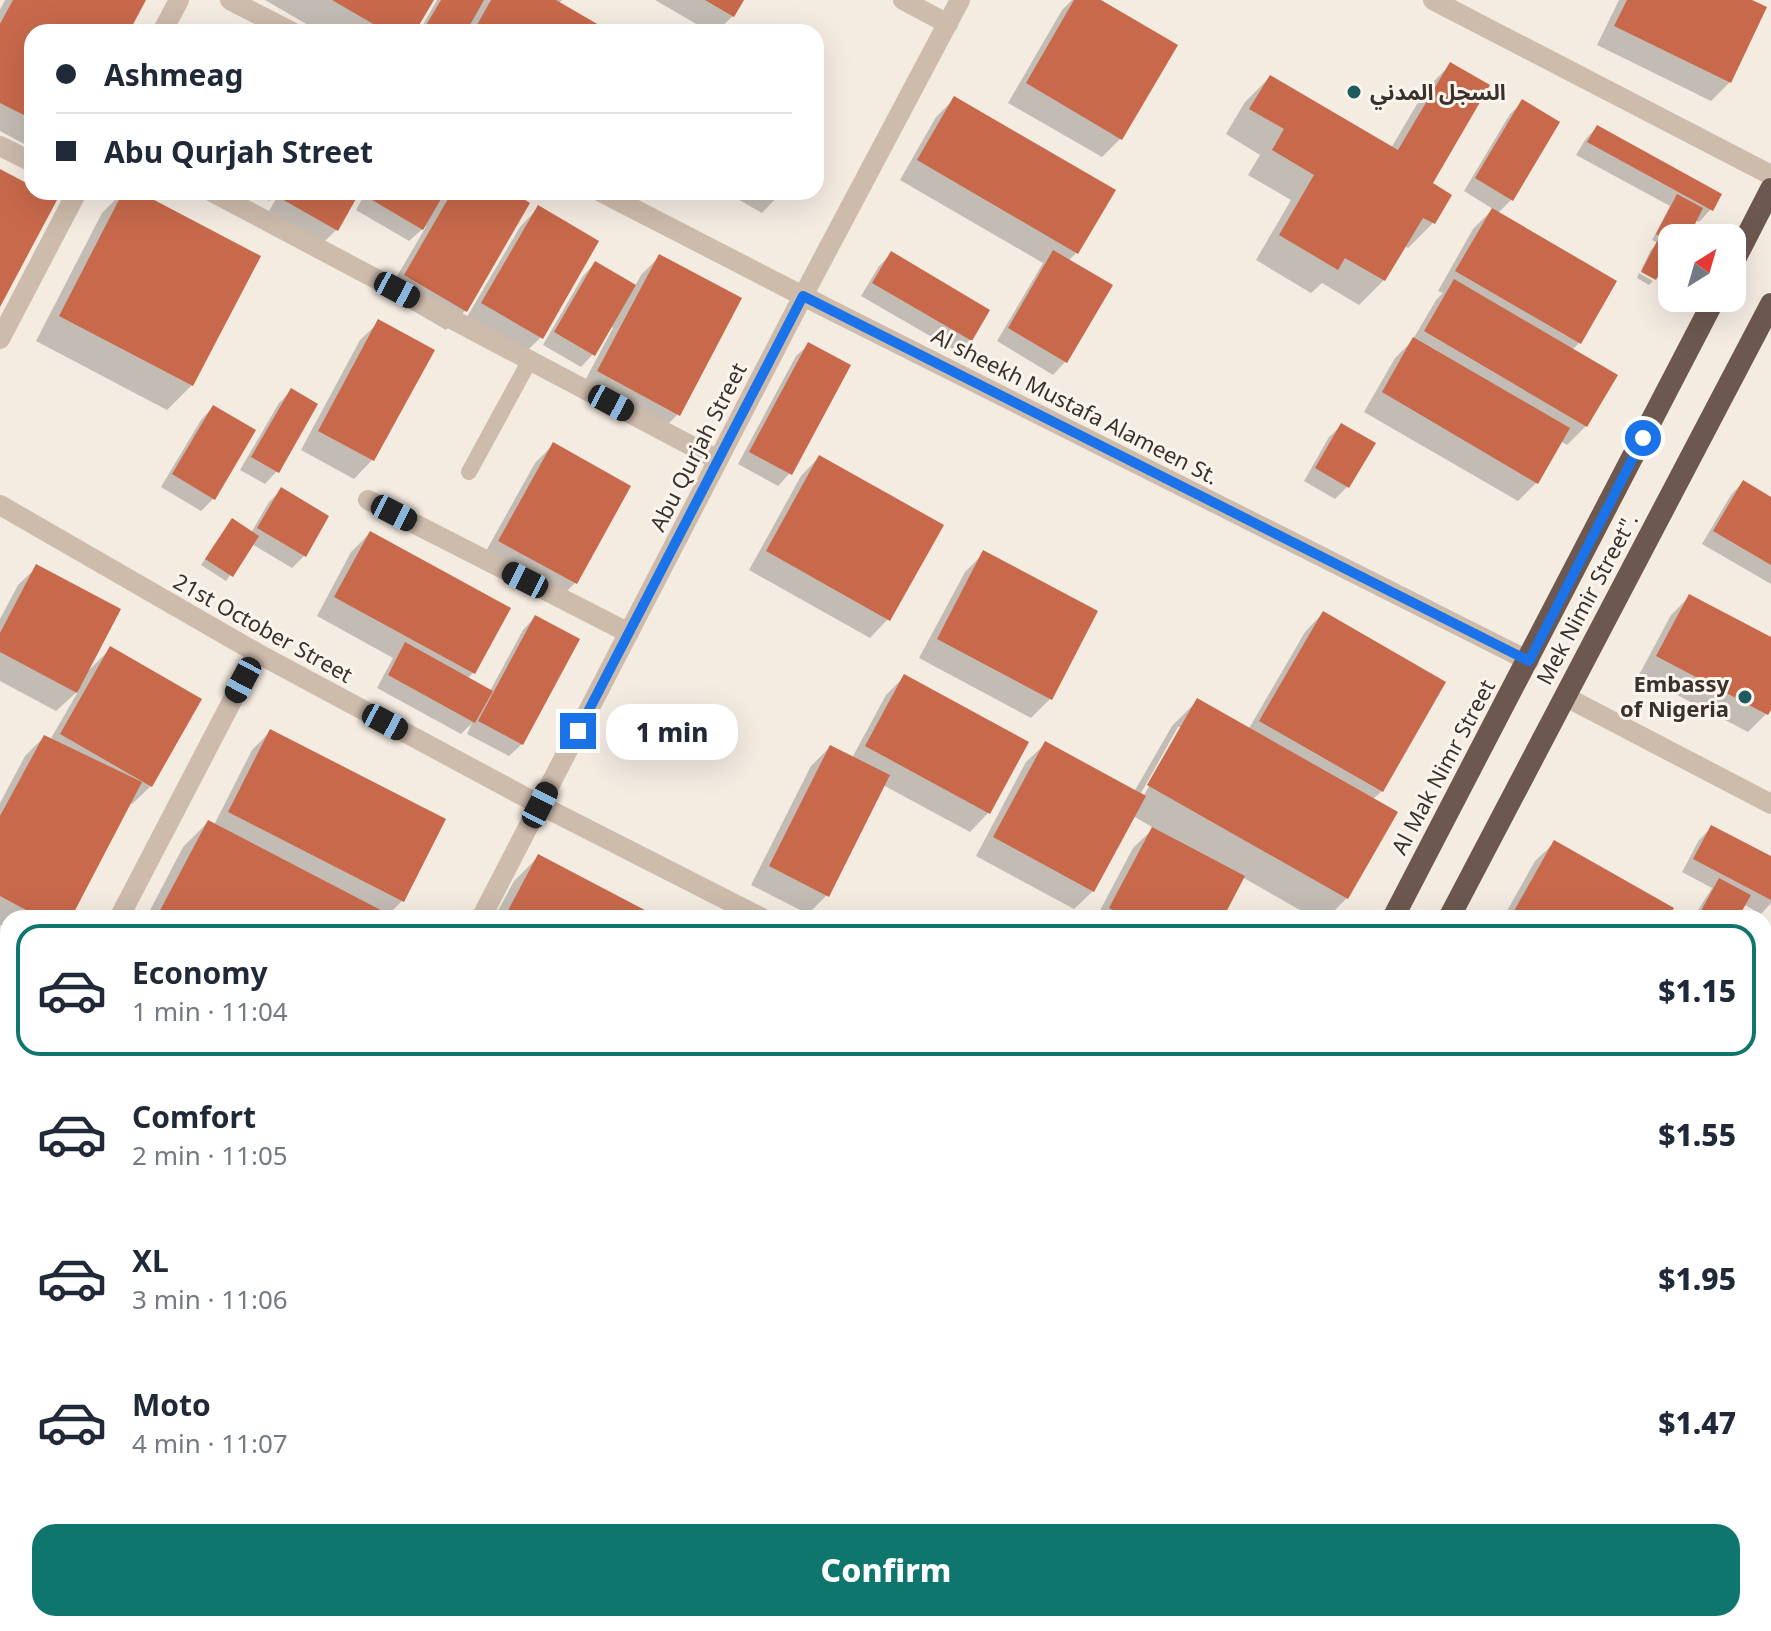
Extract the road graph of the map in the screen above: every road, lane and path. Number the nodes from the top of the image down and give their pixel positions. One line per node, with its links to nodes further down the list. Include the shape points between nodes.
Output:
1 (179, 0): 6 (street)
2 (230, 0): 7 (street)
3 (903, 0): 8 (street)
4 (960, 0): 8 (street, Abu Qurjah Street)
5 (1433, 0): 11 (street)
6 (166, 24)
7 (276, 24)
8 (948, 24): 17 (street, Abu Qurjah Street)
9 (0, 146): 10 (street)
10 (24, 158)
11 (1771, 175)
12 (1771, 189): 16 (highway)
13 (73, 200): 20 (street)
14 (227, 200): 21 (street)
15 (617, 200): 17 (street, Al sheekh Mustafa Alameen St.)
16 (1746, 238)
17 (803, 296): 22 (street, Abu Qurjah Street); 28 (street, Al sheekh Mustafa Alameen St.)
18 (1771, 304): 29 (highway, Mek Nimir Street".)
19 (1708, 312): 28 (highway, Al Mak Nimr Street)
20 (0, 339)
21 (530, 360): 22 (street); 23 (lane)
22 (718, 460): 26 (street, Abu Qurjah Street)
23 (469, 472)
24 (368, 500): 26 (street)
25 (0, 505): 27 (street, 21st October Street)
26 (629, 633): 31 (street, Abu Qurjah Street)
27 (257, 653): 31 (street, 21st October Street); 32 (street)
28 (1529, 661): 35 (highway, Al Mak Nimr Street)
29 (1566, 697): 30 (street); 36 (highway, Mek Nimir Street".)
30 (1771, 804)
31 (540, 805): 33 (street, Abu Qurjah Street); 34 (street, 21st October Street)
32 (123, 910)
33 (485, 910)
34 (746, 910)
35 (1397, 910)
36 (1453, 910)

